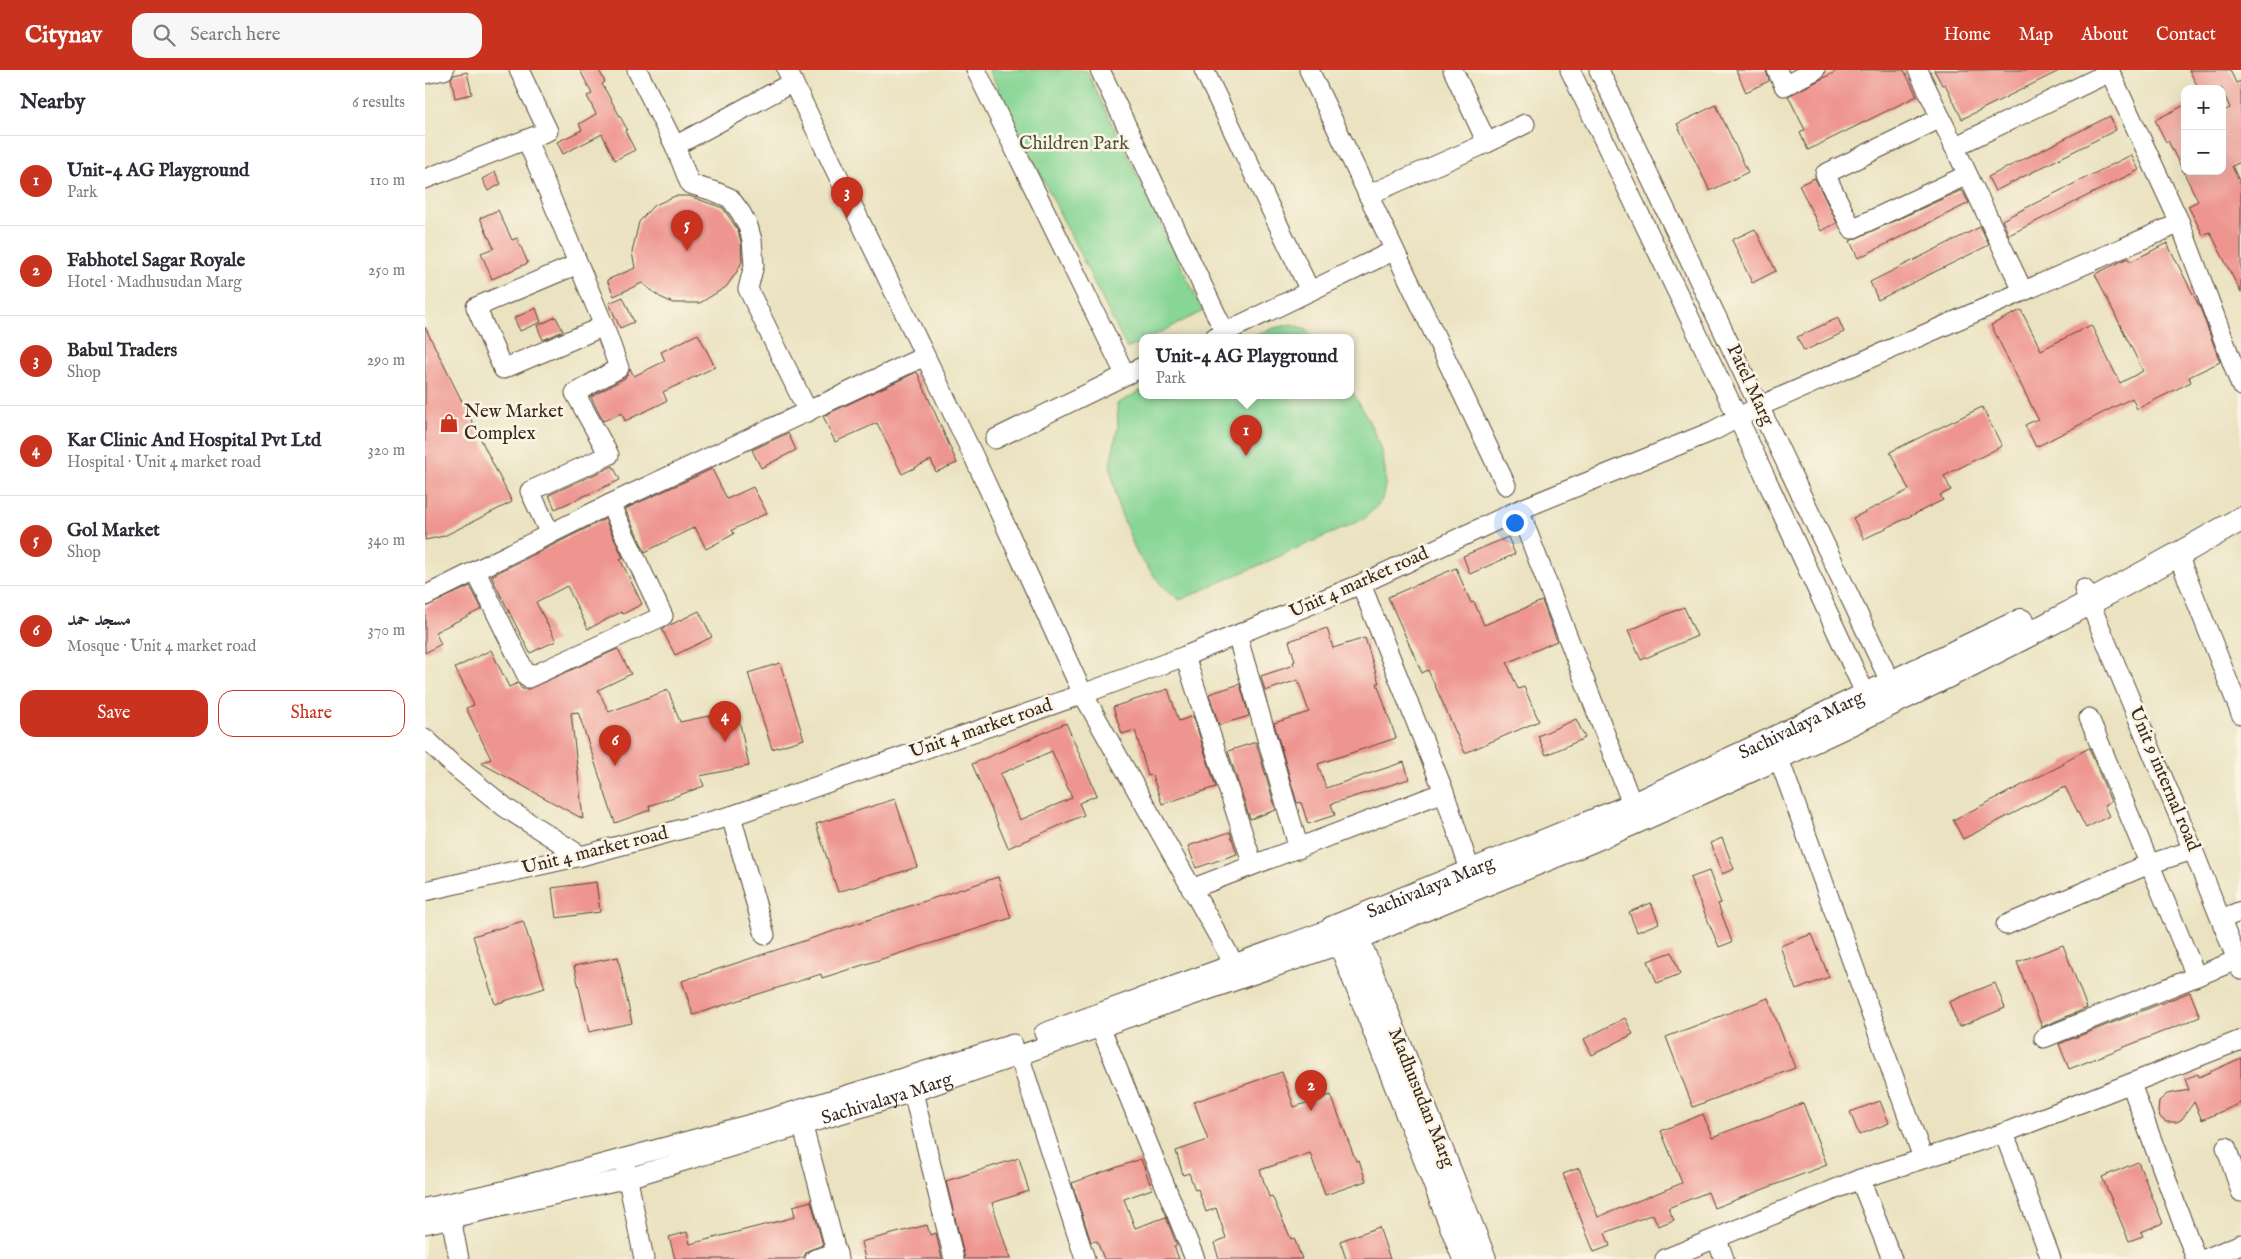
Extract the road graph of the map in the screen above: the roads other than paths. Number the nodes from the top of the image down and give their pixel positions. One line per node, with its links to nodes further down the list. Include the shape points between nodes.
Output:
1 (444, 70): 15 (street)
2 (519, 70): 19 (street, via 548,130)
3 (637, 70): 21 (street)
4 (976, 70): 36 (street)
5 (1100, 70): 32 (street)
6 (1204, 70): 30 (street)
7 (1309, 70): 25 (street)
8 (1453, 70): 20 (street)
9 (1570, 70): 40 (street, Patel Marg)
10 (1599, 70): 38 (street, Patel Marg)
11 (1777, 70): 12 (street, via 1784,86)
12 (1815, 70)
13 (1918, 70): 17 (street)
14 (2110, 71): 22 (street); 26 (street)
15 (425, 74)
16 (790, 76): 21 (street); 34 (street)
17 (1941, 118): 22 (street); 23 (street, via 1825,174 1852,229)
18 (1525, 124): 20 (street)
19 (527, 140): 24 (street); 28 (street)
20 (1487, 143): 25 (street)
21 (675, 146): 39 (street, via 690,184 730,198 748,226 754,265 748,289)
22 (1954, 147): 23 (street)
23 (1967, 176): 29 (street)
24 (425, 179)
25 (1368, 195): 27 (street)
26 (2180, 223): 29 (street, Unit 4 market road); 37 (street)
27 (1393, 251): 30 (street); 42 (street)
28 (578, 264): 31 (street); 31 (street, via 476,307 503,369)
29 (2023, 290): 38 (street, Unit 4 market road)
30 (1310, 291): 33 (street)
31 (604, 326): 47 (street, via 619,368 575,393 609,455 531,491)
32 (1219, 334)
33 (1221, 334)
34 (925, 356): 39 (street); 56 (street)
35 (1139, 368): 36 (street)
36 (1125, 374): 41 (street)
37 (2241, 386)
38 (1760, 406): 40 (street, Unit 4 market road); 55 (street, Patel Marg)
39 (808, 412): 43 (street)
40 (1738, 418): 45 (street, Unit 4 market road); 57 (street, Patel Marg)
41 (995, 439)
42 (1506, 485)
43 (610, 504): 47 (street); 49 (street, via 663,616 528,678)
44 (2241, 504): 52 (main road, Sachivalaya Marg, via 2143,559)
45 (1519, 510): 50 (street, Unit 4 market road); 63 (street)
46 (2241, 519): 48 (main road, Sachivalaya Marg)
47 (550, 534): 49 (street)
48 (2178, 555): 52 (main road, Sachivalaya Marg); 58 (street)
49 (476, 572): 51 (street)
50 (1361, 584): 53 (street, Unit 4 market road); 62 (street)
51 (425, 596)
52 (2087, 596): 55 (main road, Sachivalaya Marg); 66 (street, Unit 9 internal road)
53 (1237, 635): 54 (street, Unit 4 market road); 65 (street)
54 (1185, 656): 56 (street, Unit 4 market road); 68 (street)
55 (1895, 692): 57 (main road, Sachivalaya Marg)
56 (1083, 694): 64 (street, Unit 4 market road); 71 (street)
57 (1870, 704): 61 (main road, Sachivalaya Marg); 63 (main road, Sachivalaya Marg)
58 (2241, 714)
59 (2089, 718): 69 (street)
60 (425, 738): 67 (street, via 506,808)
61 (1778, 756): 63 (main road, Sachivalaya Marg); 90 (street)
62 (1443, 792): 65 (street); 70 (street)
63 (1634, 813): 70 (main road, Sachivalaya Marg)
64 (731, 816): 67 (street, Unit 4 market road); 77 (street)
65 (1299, 849): 68 (street)
66 (2193, 850): 69 (street); 74 (street, Unit 9 internal road)
67 (581, 856): 72 (street, Unit 4 market road)
68 (1253, 864): 71 (street)
69 (2149, 864): 75 (street); 80 (street)
70 (1474, 879): 76 (main road, Sachivalaya Marg, via 1419,910)
71 (1191, 889): 78 (street)
72 (425, 892)
73 (2241, 912): 74 (street)
74 (2222, 919): 79 (street, Unit 9 internal road)
75 (2006, 925)
76 (1345, 933): 78 (street, Sachivalaya Marg); 81 (street, Sachivalaya Marg); 107 (main road, Madhusudan Marg); 108 (main road, Madhusudan Marg)
77 (765, 935)
78 (1234, 964): 81 (street, Sachivalaya Marg)
79 (2239, 965): 80 (street)
80 (2196, 976): 82 (street)
81 (1098, 1021): 84 (street, Sachivalaya Marg); 91 (street, Sachivalaya Marg); 106 (street)
82 (2045, 1038)
83 (2241, 1040): 85 (street)
84 (1019, 1055): 86 (street, Sachivalaya Marg); 105 (street)
85 (2131, 1084): 88 (street); 113 (street)
86 (913, 1092): 87 (street, Sachivalaya Marg); 104 (street)
87 (802, 1124): 92 (street, Sachivalaya Marg); 100 (street)
88 (2004, 1133): 90 (street); 112 (street)
89 (2226, 1147): 94 (street)
90 (1923, 1158): 93 (street)
91 (623, 1159): 92 (street); 95 (street, Sachivalaya Marg)
92 (628, 1178): 96 (street, Sachivalaya Marg); 102 (street)
93 (1860, 1179): 98 (street); 111 (street)
94 (2241, 1192)
95 (425, 1208)
96 (451, 1218): 97 (street, Sachivalaya Marg); 101 (street)
97 (425, 1224)
98 (1717, 1239): 109 (street); 110 (street)
99 (2241, 1244): 114 (street)
100 (837, 1256): 103 (street)
101 (459, 1259)
102 (644, 1259)
103 (815, 1259)
104 (954, 1259)
105 (1085, 1259)
106 (1195, 1259)
107 (1465, 1259)
108 (1484, 1259)
109 (1665, 1259)
110 (1724, 1259)
111 (1892, 1259)
112 (2051, 1259)
113 (2196, 1259)
114 (2205, 1259)

